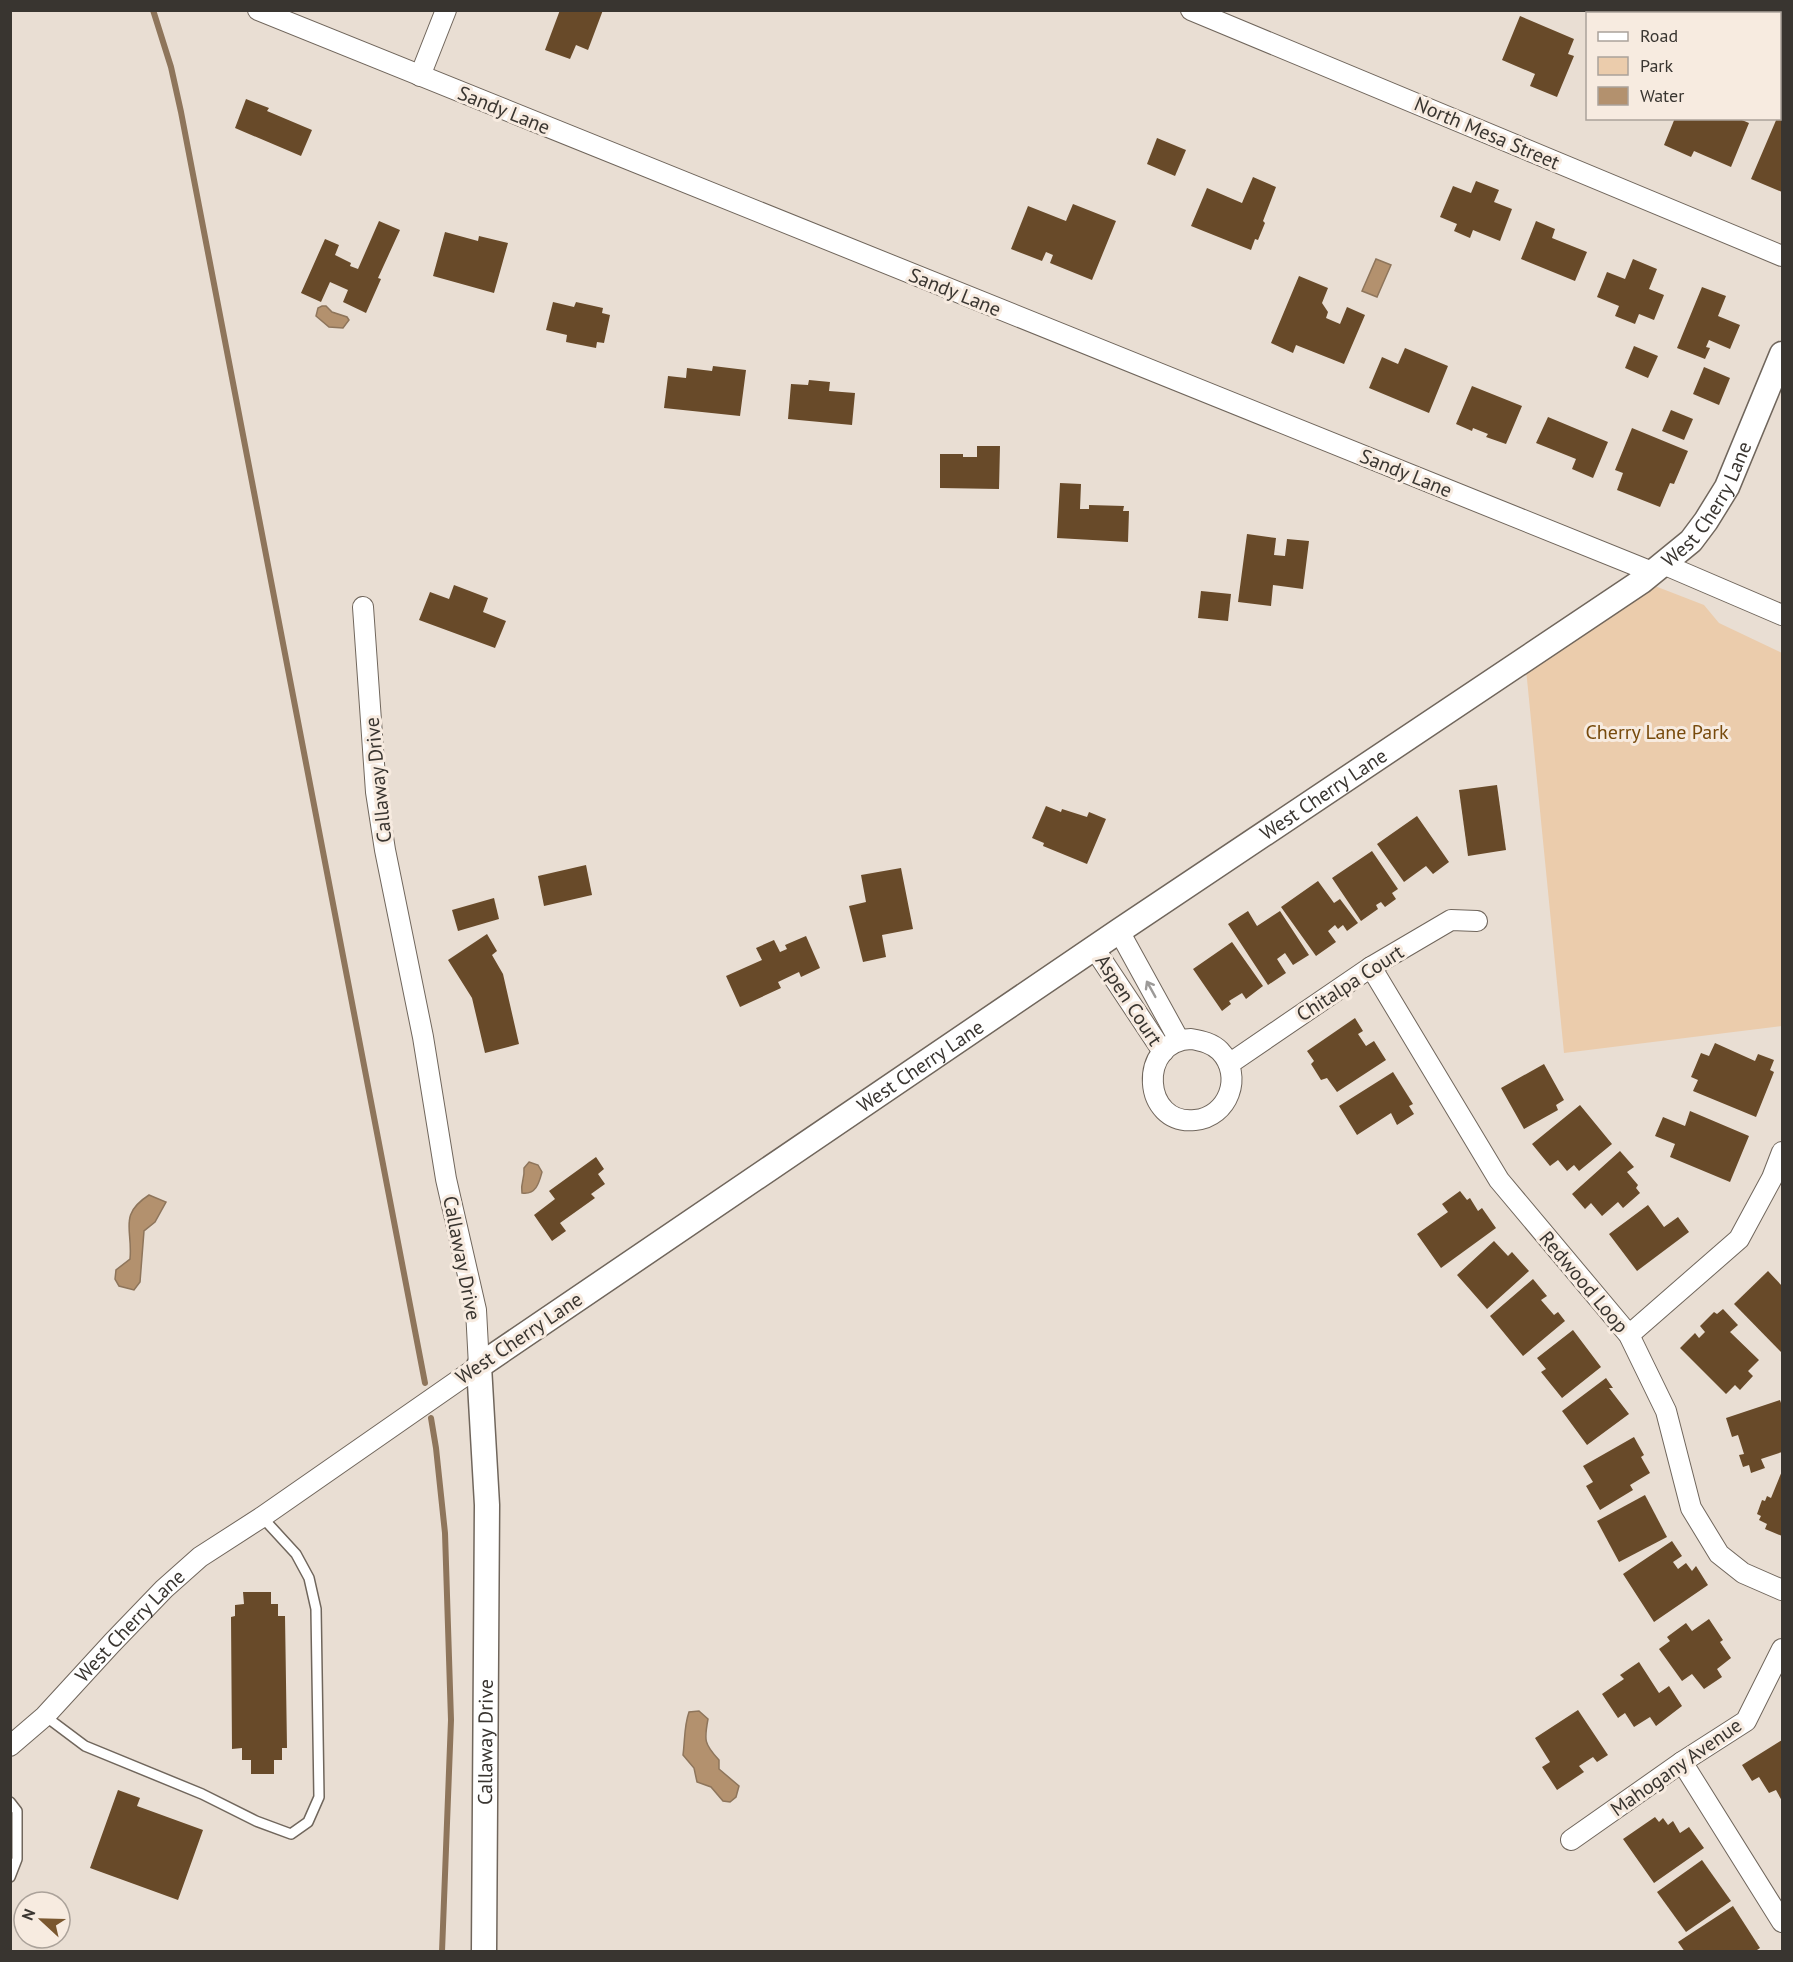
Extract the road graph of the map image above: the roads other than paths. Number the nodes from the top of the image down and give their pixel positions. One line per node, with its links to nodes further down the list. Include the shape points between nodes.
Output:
1 (258, 10): 4 (street, Sandy Lane)
2 (446, 10): 4 (street)
3 (1191, 10): 5 (street, North Mesa Street)
4 (420, 76): 7 (street, Sandy Lane)
5 (1782, 256)
6 (1782, 354): 7 (street, West Cherry Lane, via 1727,487 1691,541)
7 (1657, 568): 9 (street, Sandy Lane); 11 (street, West Cherry Lane)
8 (363, 607): 19 (street, Callaway Drive, via 376,792 446,1179 476,1310)
9 (1782, 615)
10 (1477, 921): 13 (street, Chitalpa Court, via 1451,920)
11 (1119, 931): 12 (street, West Cherry Lane); 14 (street, Aspen Court, one-way to 11)
12 (1094, 948): 15 (street, Aspen Court); 19 (street, West Cherry Lane)
13 (1371, 968): 16 (street, Chitalpa Court); 18 (street, Redwood Loop, via 1499,1180)
14 (1179, 1040): 15 (street, Aspen Court); 16 (street, Aspen Court, via 1207,1042)
15 (1163, 1052): 16 (street, Aspen Court, via 1154,1065 1155,1096 1177,1118 1200,1119 1221,1108 1230,1095)
16 (1229, 1064)
17 (1782, 1152): 18 (street, via 1739,1239)
18 (1629, 1335): 21 (street, Redwood Loop, via 1666,1411 1691,1508 1719,1554 1743,1573)
19 (479, 1366): 20 (street, West Cherry Lane); 30 (street, Callaway Drive, via 487,1505)
20 (262, 1516): 23 (street, West Cherry Lane, via 200,1557 171,1582); 23 (lane, via 296,1554 309,1578 316,1609 319,1797 308,1822 291,1834 256,1821 202,1794 85,1746)
21 (1782, 1590)
22 (1782, 1649): 25 (street, Mahogany Avenue, via 1746,1721)
23 (45, 1716): 24 (street, West Cherry Lane)
24 (10, 1746)
25 (1682, 1762): 27 (street, Mahogany Avenue); 29 (street)
26 (10, 1802): 28 (lane, via 17,1811 17,1858)
27 (1571, 1840)
28 (10, 1877)
29 (1782, 1922)
30 (484, 1952)

